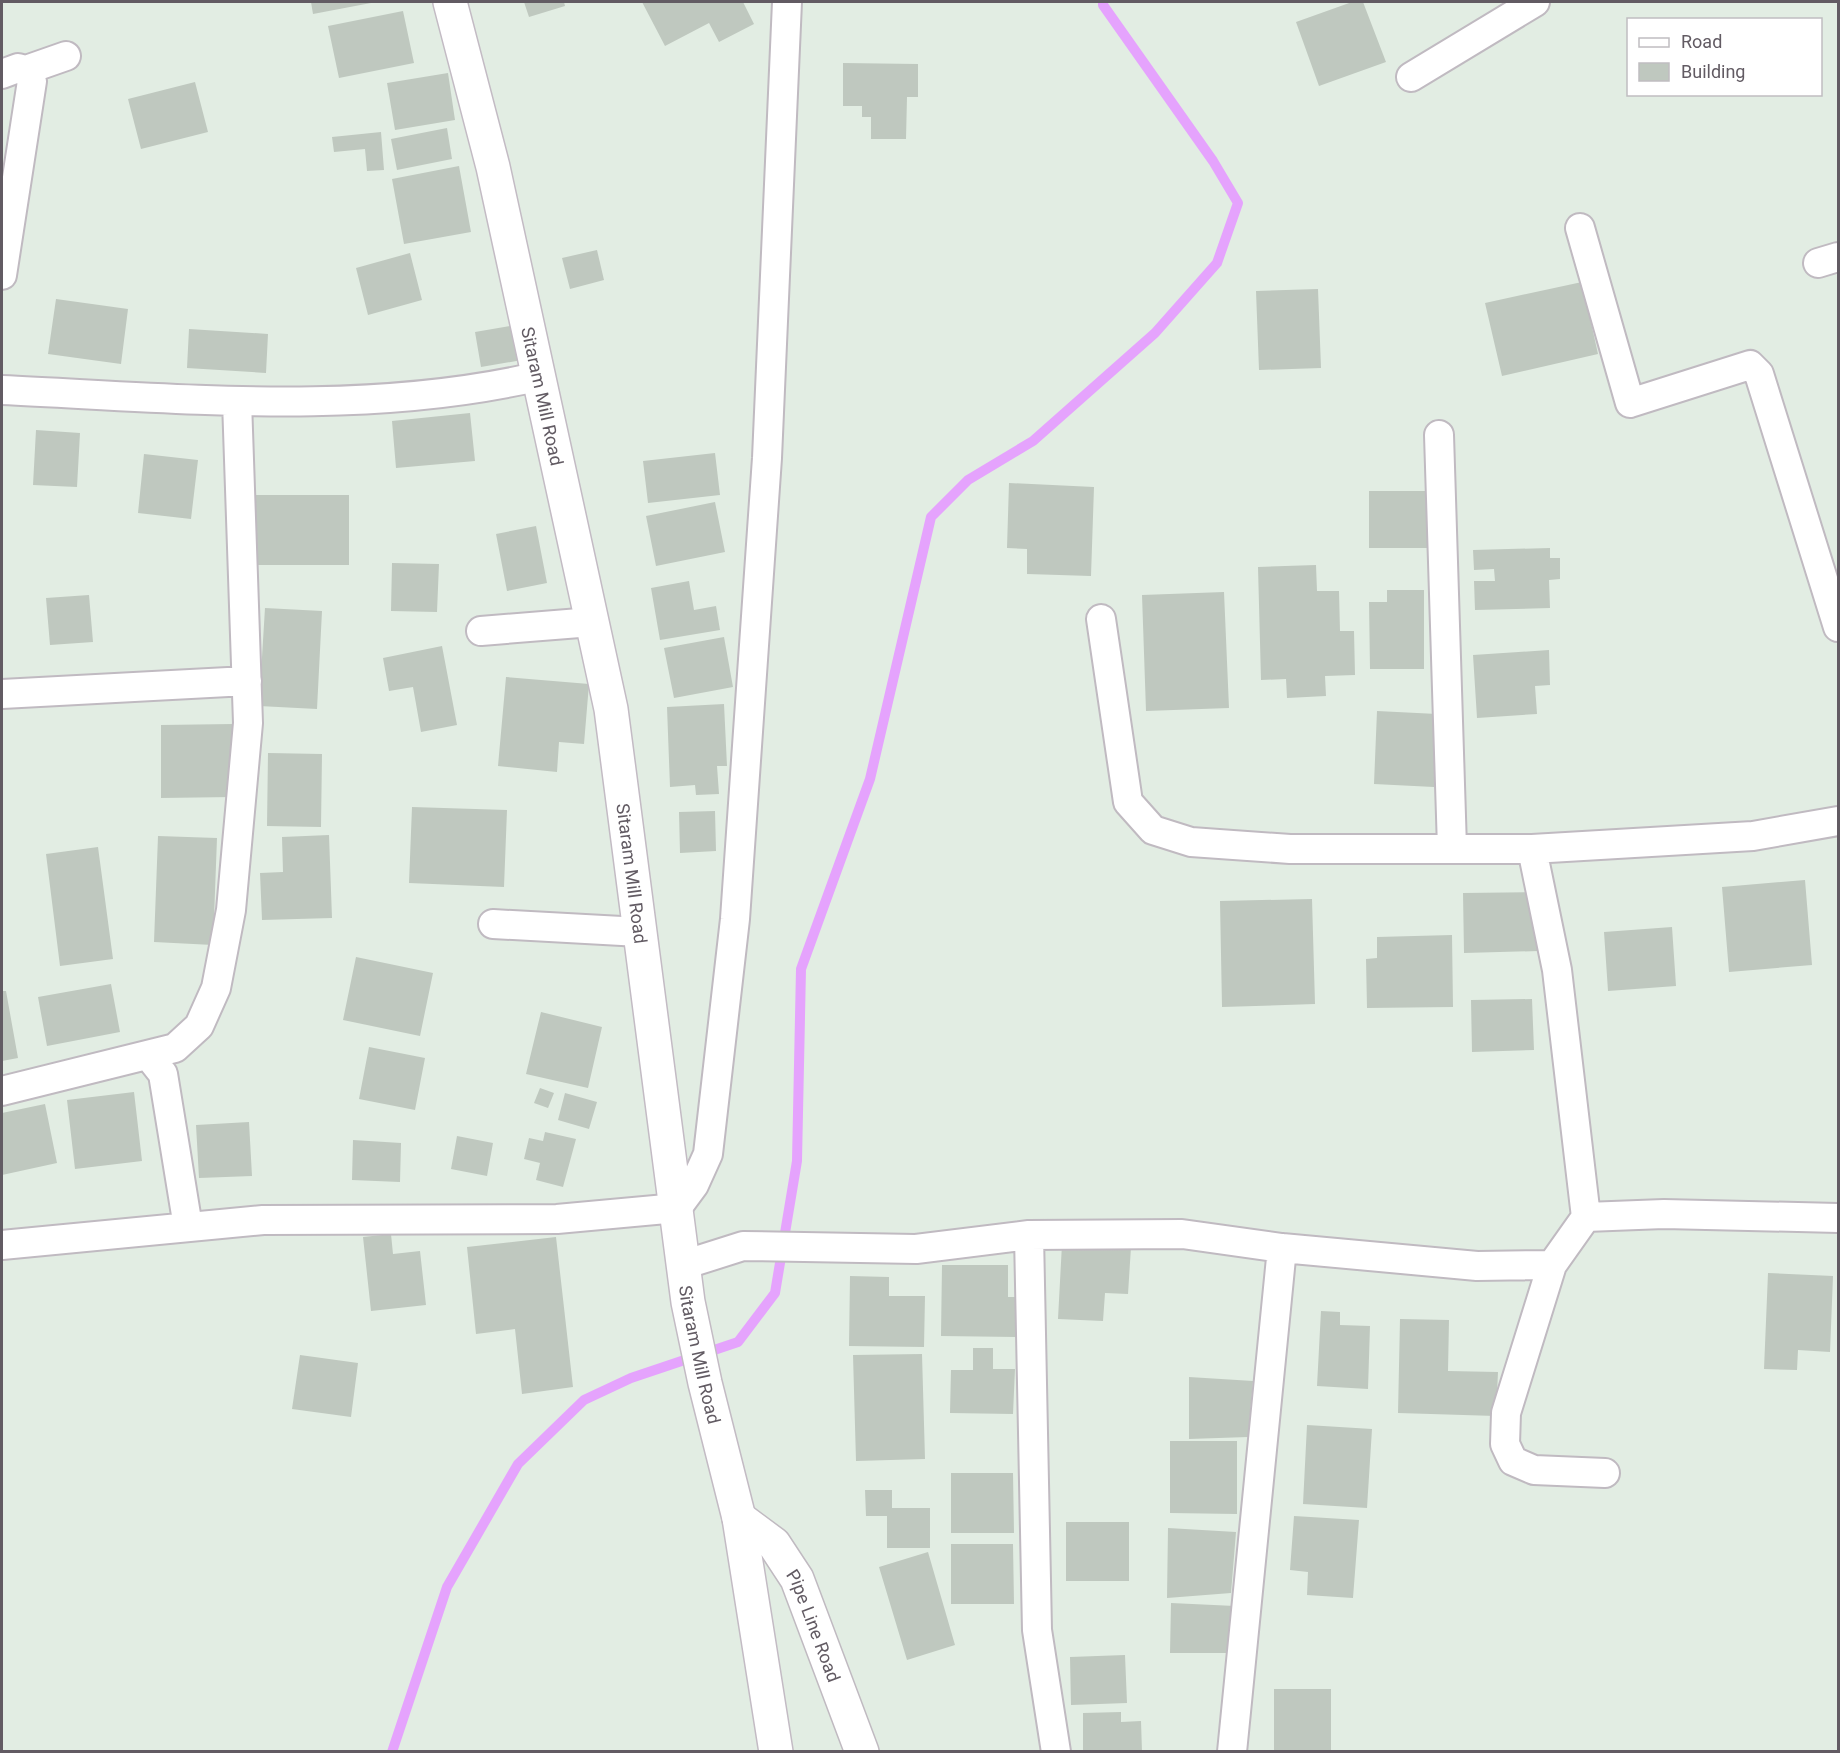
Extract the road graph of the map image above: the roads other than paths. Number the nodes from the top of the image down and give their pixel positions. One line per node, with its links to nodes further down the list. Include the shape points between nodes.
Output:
1 (450, 2): 9 (main road, Sitaram Mill Road, via 493,167)
2 (787, 2): 26 (street, via 767,458 735,919 708,1154 694,1185)
3 (1535, 2): 6 (street)
4 (66, 56): 5 (street)
5 (14, 72): 8 (street, via 32,81)
6 (1411, 77)
7 (1580, 228): 15 (street, via 1630,403 1750,365 1760,374)
8 (2, 275)
9 (540, 376): 11 (street, via 496,386 405,397); 14 (main road, Sitaram Mill Road)
10 (2, 390): 11 (street)
11 (237, 401): 17 (street)
12 (1439, 435): 20 (street)
13 (1101, 619): 20 (street, via 1128,802 1153,830 1191,842 1279,848)
14 (592, 622): 16 (street); 23 (main road, Sitaram Mill Road, via 610,709)
15 (1839, 627)
16 (481, 632)
17 (246, 681): 18 (street); 24 (street, via 248,723 231,909 216,988 200,1026 175,1048)
18 (2, 694)
19 (1839, 821): 21 (street, via 1753,836)
20 (1452, 848): 21 (street)
21 (1532, 849): 27 (street, via 1557,970)
22 (493, 924): 23 (street)
23 (640, 932): 26 (main road, Sitaram Mill Road)
24 (148, 1055): 25 (street); 29 (street, via 163,1074)
25 (2, 1091)
26 (677, 1208): 29 (street, via 556,1219 263,1220); 34 (main road, Sitaram Mill Road)
27 (1586, 1217): 28 (street, via 1664,1214); 33 (street)
28 (1839, 1218)
29 (188, 1227): 31 (street)
30 (1029, 1235): 32 (street, via 1182,1234); 34 (street, via 916,1249 743,1246); 39 (street, via 1037,1630)
31 (2, 1245)
32 (1282, 1248): 33 (street, via 1477,1266); 40 (street)
33 (1552, 1264): 35 (street, via 1506,1413 1505,1444 1513,1461 1534,1470)
34 (682, 1265): 36 (main road, Sitaram Mill Road, via 705,1383)
35 (1605, 1473)
36 (739, 1518): 37 (main road, Sitaram Mill Road); 38 (main road, Pipe Line Road, via 774,1544 797,1579)
37 (776, 1752)
38 (862, 1752)
39 (1056, 1752)
40 (1232, 1752)

